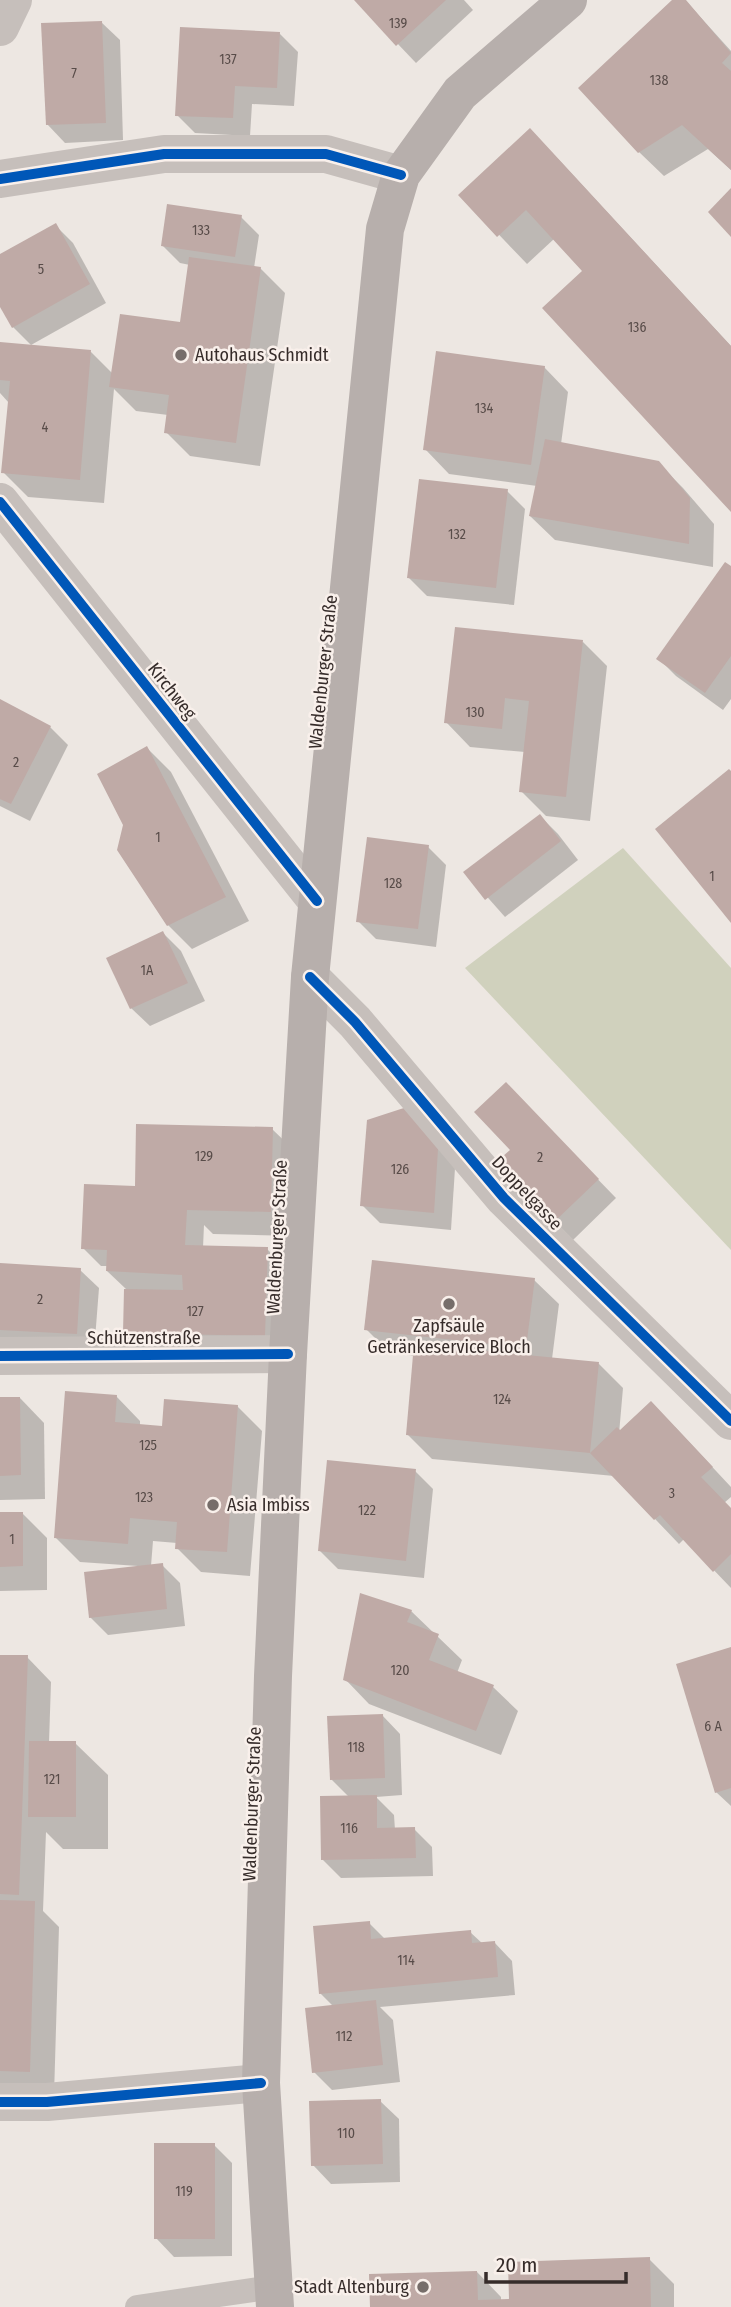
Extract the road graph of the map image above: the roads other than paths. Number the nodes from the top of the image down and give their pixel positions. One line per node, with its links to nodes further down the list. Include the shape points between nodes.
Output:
1 (13, 0): 3 (street)
2 (568, 0): 4 (main road, Waldenburger Straße, via 460,93)
3 (0, 27)
4 (401, 176): 5 (street, via 326,153 164,154); 7 (main road, Waldenburger Straße, via 385,229)
5 (0, 179)
6 (0, 502): 7 (street, Kirchweg)
7 (317, 901): 8 (main road, Waldenburger Straße)
8 (310, 977): 9 (main road, Waldenburger Straße); 11 (street, Doppelgasse, via 355,1022 503,1198)
9 (288, 1354): 10 (street, Schützenstraße); 12 (main road, Waldenburger Straße, via 272,1676)
10 (0, 1356)
11 (731, 1421)
12 (261, 2083): 13 (street); 14 (main road, Waldenburger Straße)
13 (0, 2102)
14 (274, 2297): 15 (lane)
15 (137, 2307)

